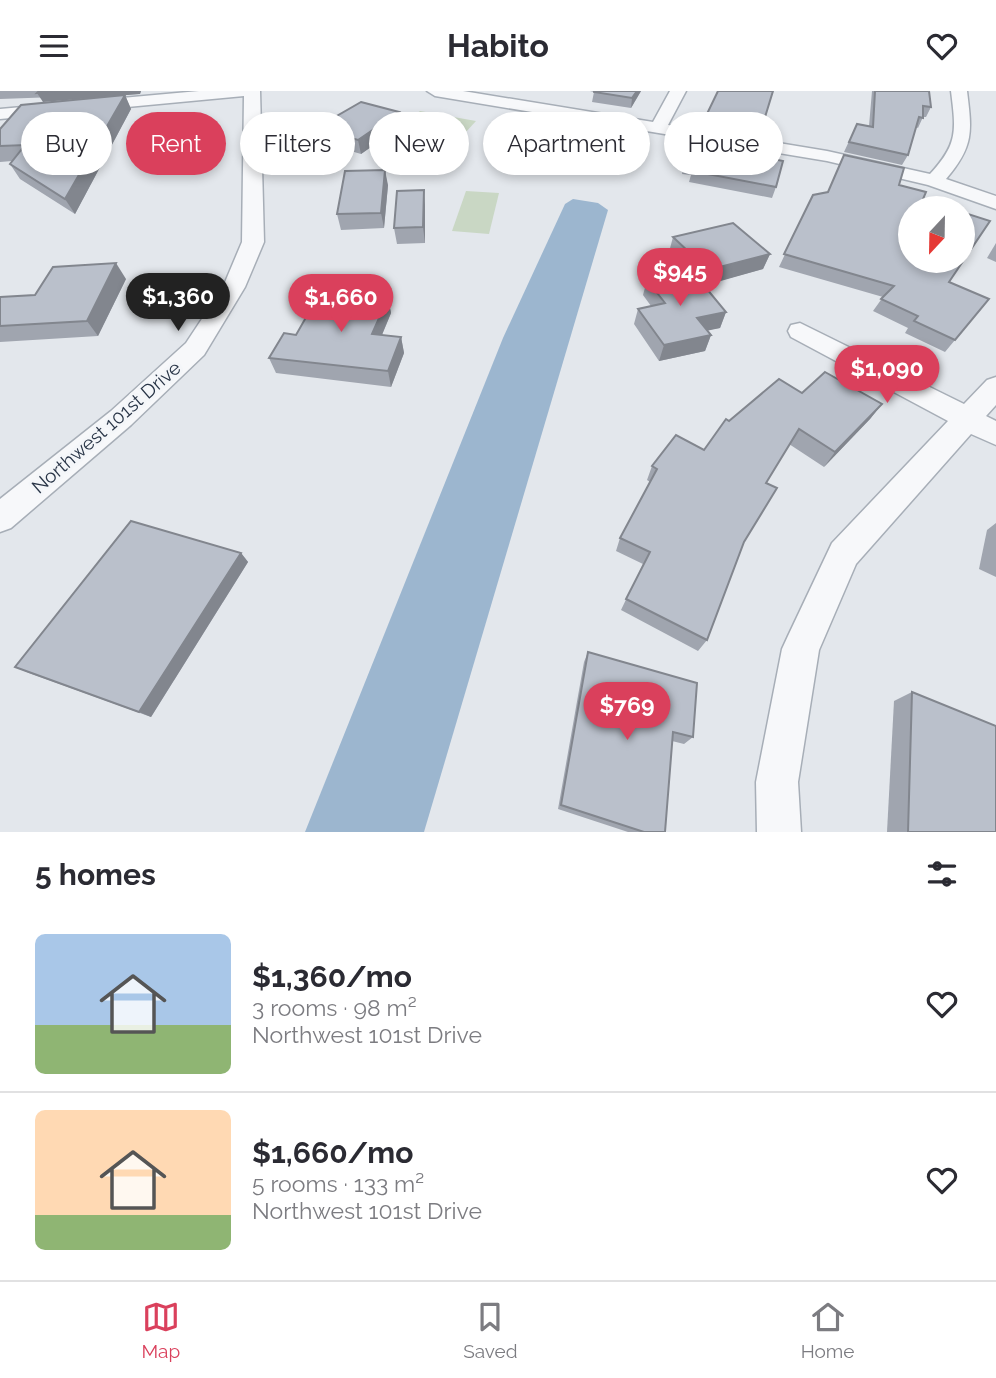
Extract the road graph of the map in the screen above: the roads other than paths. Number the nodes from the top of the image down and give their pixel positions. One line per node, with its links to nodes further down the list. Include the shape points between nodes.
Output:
1 (250, 91): 5 (street); 12 (street, Northwest 101st Drive, via 253,241 234,287 195,349 121,418)
2 (435, 91): 6 (street)
3 (678, 91): 6 (street)
4 (959, 91): 7 (street, via 965,140 960,153)
5 (0, 114)
6 (659, 127): 7 (street, via 827,156)
7 (934, 181): 8 (street)
8 (996, 203)
9 (800, 331): 11 (street)
10 (996, 387): 11 (street)
11 (982, 428): 13 (street, via 844,554 801,649 777,782)
12 (0, 518)
13 (779, 832)

